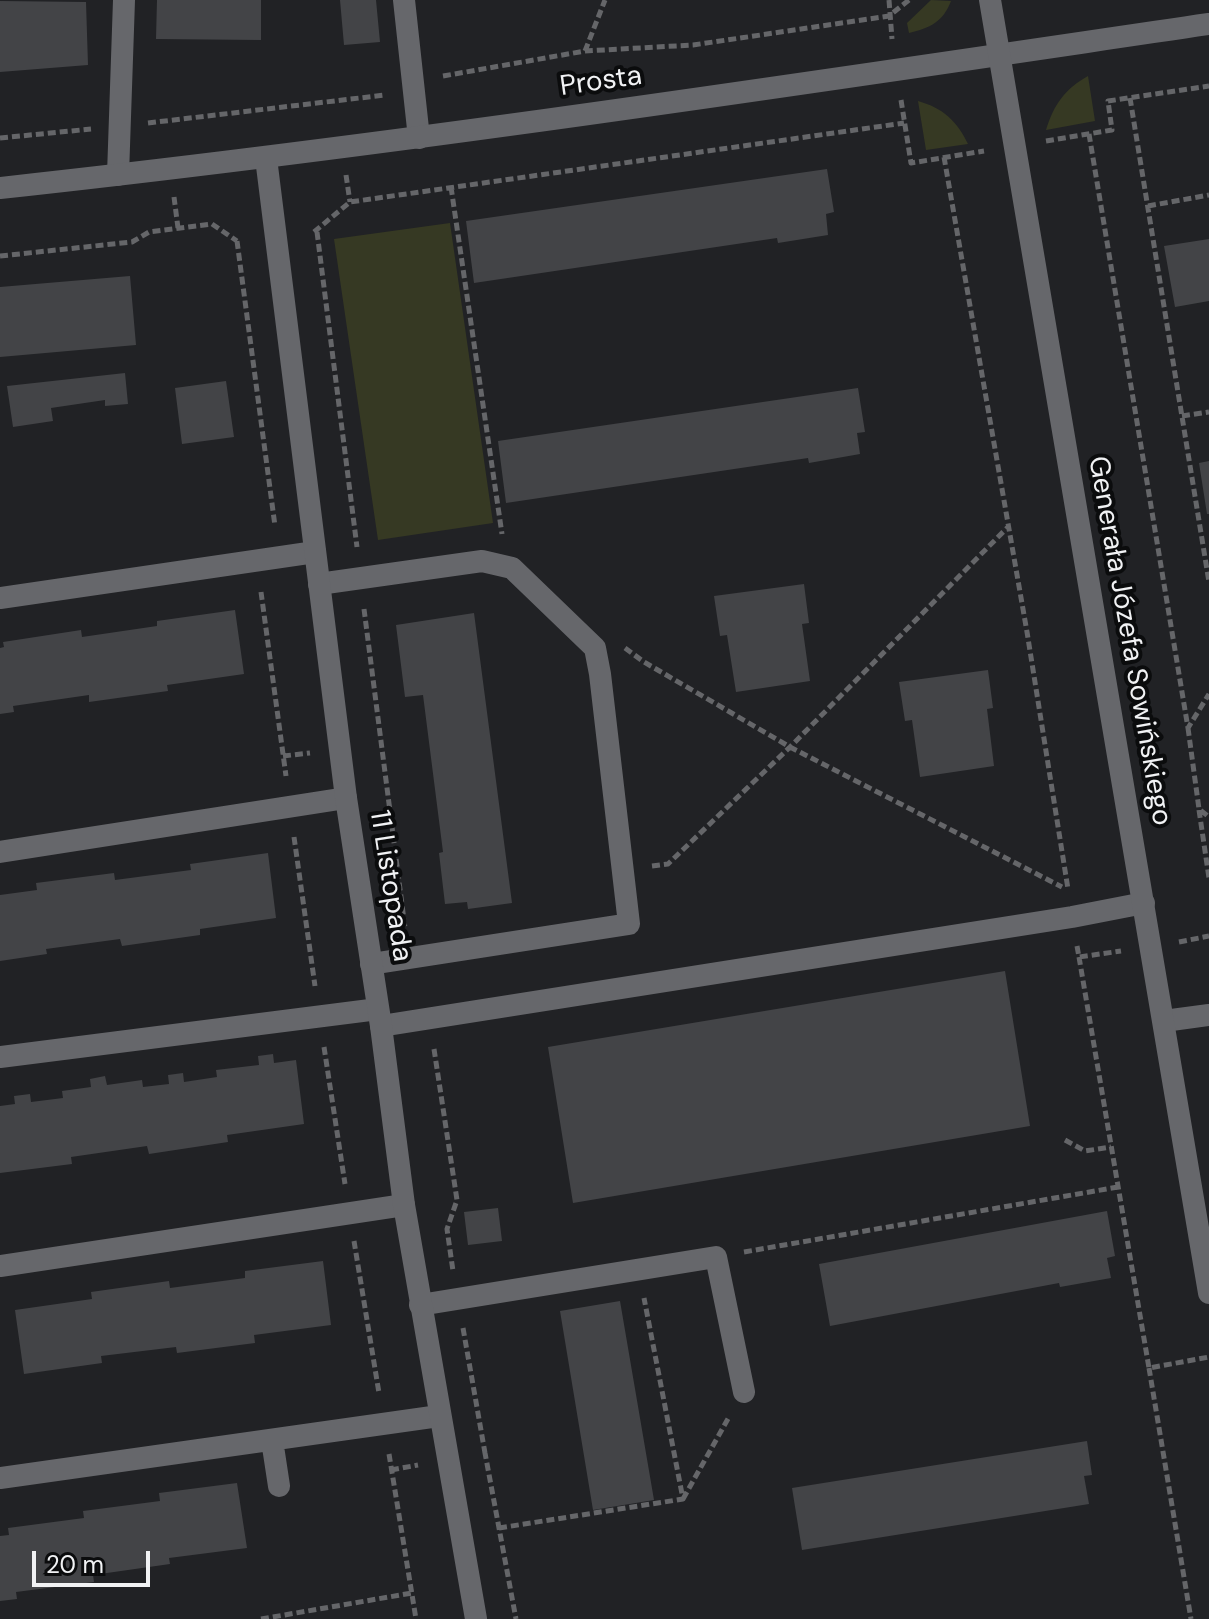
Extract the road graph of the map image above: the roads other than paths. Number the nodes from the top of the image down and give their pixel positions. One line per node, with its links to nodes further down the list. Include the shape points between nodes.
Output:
1 (124, 0): 8 (street)
2 (404, 0): 6 (street)
3 (990, 0): 5 (street, Generała Józefa Sowińskiego)
4 (1209, 24): 5 (street, Prosta)
5 (997, 54): 6 (street, Prosta); 15 (street, Generała Józefa Sowińskiego)
6 (419, 138): 7 (street, Prosta)
7 (266, 158): 8 (street, Prosta); 10 (street, 11 Listopada)
8 (118, 175): 9 (street, Prosta)
9 (0, 188)
10 (315, 552): 11 (street, 11 Listopada); 12 (street)
11 (319, 584): 13 (street, 11 Listopada); 16 (street, via 482,561 512,568 595,648 600,674 629,924)
12 (0, 598)
13 (346, 798): 14 (street); 16 (street, 11 Listopada)
14 (0, 852)
15 (1144, 903): 18 (street, via 418,1020); 19 (street, Generała Józefa Sowińskiego)
16 (371, 964): 18 (street, 11 Listopada)
17 (1209, 1015): 19 (street)
18 (379, 1018): 20 (street, via 319,1017); 21 (street, 11 Listopada)
19 (1164, 1021): 23 (street, Generała Józefa Sowińskiego)
20 (0, 1057)
21 (404, 1205): 22 (street); 24 (street, 11 Listopada)
22 (0, 1266)
23 (1209, 1293)
24 (420, 1305): 25 (street, via 716,1257); 26 (street, 11 Listopada)
25 (744, 1392)
26 (439, 1416): 27 (street); 30 (street, 11 Listopada)
27 (272, 1440): 28 (street); 29 (street)
28 (0, 1478)
29 (279, 1486)
30 (476, 1619)

